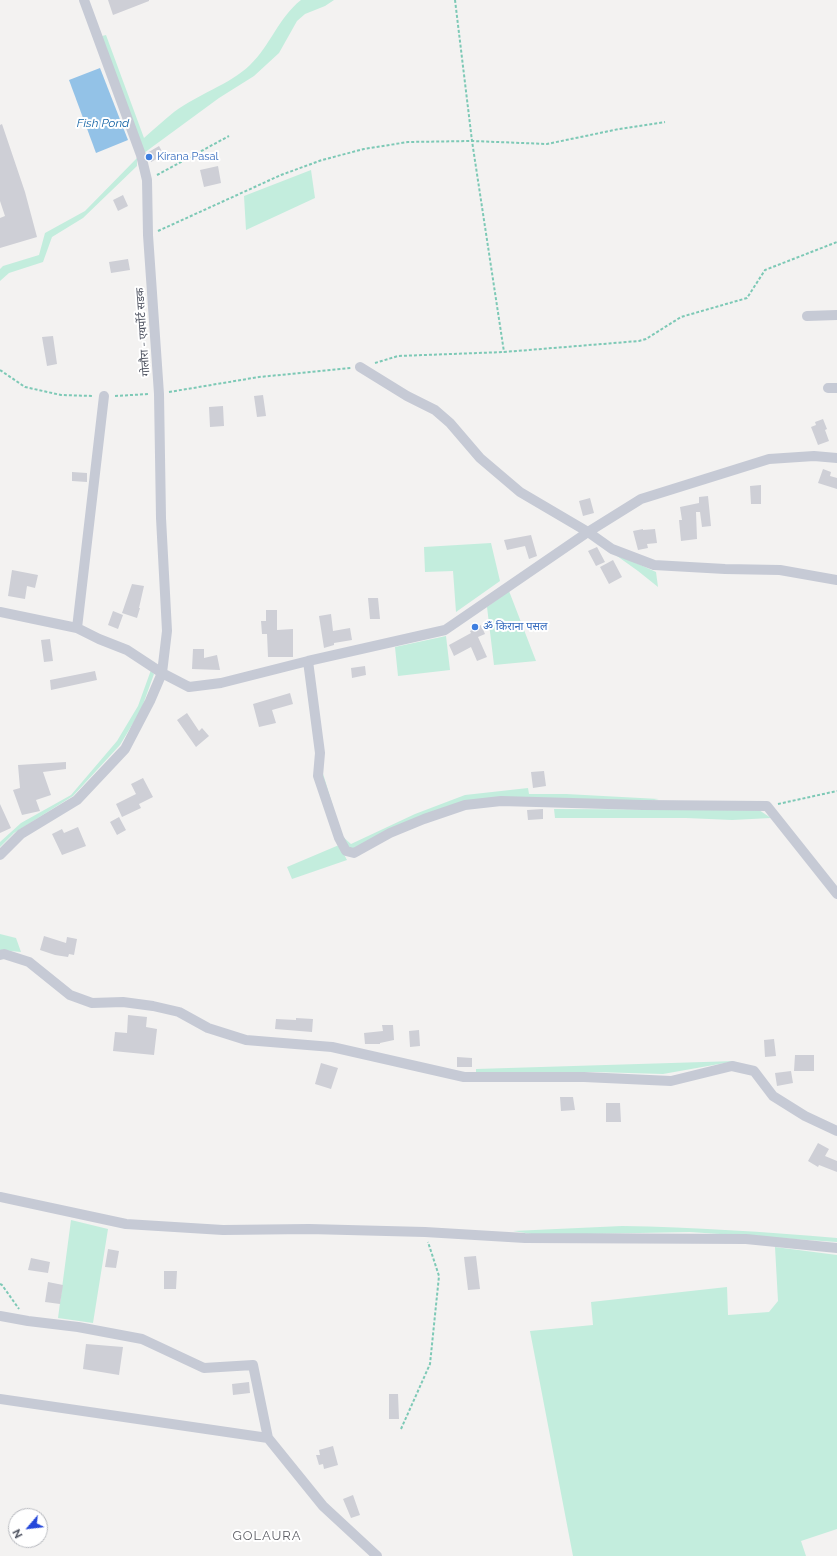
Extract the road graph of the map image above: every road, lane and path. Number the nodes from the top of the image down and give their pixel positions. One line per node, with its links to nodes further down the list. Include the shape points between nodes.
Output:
1 (84, 0): 6 (street, गोलौरा - एयर्पोर्ट सडक, via 141,155)
2 (455, 0): 5 (path)
3 (665, 122): 5 (path, via 547,144)
4 (229, 136): 6 (path)
5 (472, 141): 7 (path, via 408,142 364,149 322,160 282,175); 11 (path)
6 (147, 180): 7 (street, गोलौरा - एयर्पोर्ट सडक)
7 (148, 235): 14 (street, गोलौरा - एयर्पोर्ट सडक)
8 (837, 242): 11 (path, via 765,270 747,298 681,317 646,339)
9 (837, 315): 10 (street)
10 (807, 316)
11 (504, 352): 12 (path, via 398,356)
12 (360, 367): 14 (path, via 259,377); 17 (street, via 435,410 450,423 480,458 520,492)
13 (0, 370): 15 (path, via 24,387 61,395)
14 (159, 394): 15 (path); 22 (street, गोलौरा - एयर्पोर्ट सडक, via 161,518 168,630)
15 (104, 396): 20 (street)
16 (837, 458): 17 (street, via 814,456 769,459 755,463 641,500)
17 (588, 532): 18 (street, via 612,549 654,565 780,570); 21 (street, via 445,630)
18 (837, 580)
19 (0, 612): 20 (street)
20 (77, 628): 22 (street, via 127,650)
21 (308, 661): 22 (street, via 221,684 189,687); 24 (street, via 320,753 318,776 339,838 346,851 354,853 390,833 465,805 501,801)
22 (162, 673): 25 (street, गोलौरा - एयर्पोर्ट सडक, via 125,749 77,800 21,834)
23 (837, 791): 24 (path)
24 (767, 806): 26 (street)
25 (0, 855)
26 (837, 894)
27 (0, 955): 28 (street, via 29,962 70,995 92,1003 123,1002 153,1006 179,1012 208,1028 246,1040 332,1047 464,1077 584,1077 671,1081 732,1066 754,1071 773,1096 805,1116)
28 (837, 1131)
29 (0, 1197): 30 (street, via 126,1224 223,1230)
30 (425, 1232): 31 (street, via 525,1238 746,1239); 36 (path, via 439,1276 430,1364)
31 (837, 1248)
32 (0, 1284): 34 (path)
33 (0, 1316): 34 (street)
34 (28, 1321): 37 (street, via 142,1339 204,1368 253,1365)
35 (0, 1399): 37 (street)
36 (400, 1429)
37 (268, 1438): 38 (street, via 322,1506)
38 (377, 1556)

